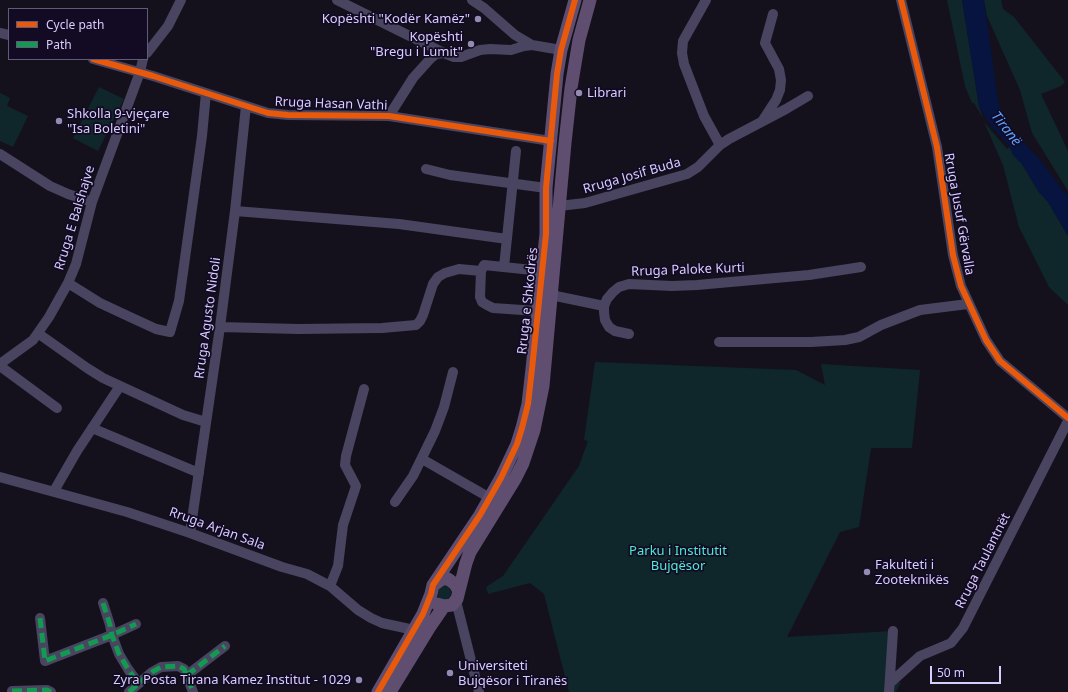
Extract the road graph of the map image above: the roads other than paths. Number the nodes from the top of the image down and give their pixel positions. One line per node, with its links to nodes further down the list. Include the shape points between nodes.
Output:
1 (181, 0): 11 (street, via 168,26)
2 (337, 0): 12 (street)
3 (472, 0): 9 (street, via 515,35)
4 (575, 0): 10 (main road, Rruga e Shkodrës)
5 (590, 0): 22 (main road, Rruga e Shkodrës, via 576,57)
6 (706, 0): 23 (street, via 683,41 682,53 704,116)
7 (901, 0): 39 (street, Rruga Jusuf Gërvalla, via 937,147 952,255)
8 (773, 14): 20 (street, via 765,43 780,69 780,90)
9 (532, 45): 10 (street); 12 (street, via 511,50 480,50 461,57)
10 (561, 50): 21 (main road, Rruga e Shkodrës)
11 (148, 52)
12 (444, 53): 19 (street, via 431,58 413,78)
13 (97, 60): 15 (street, Rruga Hasan Vathi)
14 (143, 60): 15 (street, Rruga E Balshajve)
15 (140, 72): 16 (street, Rruga Hasan Vathi); 29 (street, Rruga E Balshajve)
16 (206, 93): 18 (street, Rruga Hasan Vathi); 37 (street, via 179,301 170,332 156,329 100,303)
17 (808, 96): 20 (street, Rruga Josif Buda)
18 (246, 106): 19 (street, Rruga Hasan Vathi, via 268,113 288,115); 31 (street, Rruga Agusto Nidoli)
19 (389, 116): 21 (street, Rruga Hasan Vathi)
20 (762, 122): 23 (street, Rruga Josif Buda)
21 (550, 141): 22 (main road); 28 (main road, Rruga e Shkodrës)
22 (565, 143): 30 (main road, Rruga e Shkodrës)
23 (720, 145): 30 (street, Rruga Josif Buda, via 698,167 687,174 585,203)
24 (516, 151): 27 (street)
25 (0, 154): 29 (street, via 50,186)
26 (426, 169): 27 (street, via 450,175)
27 (512, 183): 28 (street); 32 (street)
28 (546, 188): 36 (main road, Rruga e Shkodrës)
29 (92, 202): 37 (street, Rruga E Balshajve, via 76,264)
30 (559, 206): 38 (main road, Rruga e Shkodrës)
31 (235, 211): 32 (street, via 399,224); 42 (street, Rruga Agusto Nidoli)
32 (507, 239): 33 (street)
33 (504, 267): 35 (street, via 484,265); 36 (street)
34 (861, 267): 40 (street, Rruga Paloke Kurti, via 809,275 696,285 629,284 613,292)
35 (481, 271): 41 (street, via 480,297 486,305 493,308); 42 (street, via 459,270 438,277 433,284 423,315 416,325 298,329)
36 (542, 271): 41 (main road, Rruga e Shkodrës)
37 (68, 283): 43 (street, Rruga E Balshajve)
38 (551, 295): 40 (street); 63 (main road, Rruga e Shkodrës, via 542,386 534,430 515,479 470,552)
39 (968, 304): 45 (street, via 920,310 881,325 859,337 844,340); 51 (street, Rruga Jusuf Gërvalla, via 1000,361)
40 (604, 306): 44 (street, via 605,320 609,327)
41 (538, 311): 58 (main road, Rruga e Shkodrës, via 528,404 522,428 510,460)
42 (220, 327): 52 (street, Rruga Agusto Nidoli)
43 (39, 334): 46 (street, Rruga E Balshajve); 48 (street, via 87,368)
44 (630, 334)
45 (719, 342)
46 (0, 365): 50 (street)
47 (454, 372): 54 (street, via 444,407)
48 (120, 386): 52 (street, via 183,415); 53 (street)
49 (364, 389): 61 (street, via 345,465 356,486 343,525 338,566)
50 (57, 408)
51 (1068, 420): 74 (street, Rruga Taulantnët, via 963,628 951,643 920,656)
52 (206, 422): 55 (street, Rruga Agusto Nidoli)
53 (92, 428): 55 (street); 57 (street)
54 (422, 459): 58 (street); 59 (street)
55 (199, 473): 60 (street, Rruga Agusto Nidoli)
56 (0, 477): 57 (street, Rruga Arjan Sala)
57 (54, 491): 60 (street, Rruga Arjan Sala)
58 (490, 498): 62 (main road, Rruga e Shkodrës)
59 (395, 502)
60 (190, 533): 61 (street, Rruga Arjan Sala, via 307,574)
61 (330, 586): 68 (street, Rruga Arjan Sala, via 371,618)
62 (433, 589): 63 (main road, via 435,602); 63 (main road, via 442,579 450,580 456,585); 68 (main road, Rruga e Shkodrës)
63 (453, 600): 67 (main road); 81 (street)
64 (103, 604): 70 (street)
65 (40, 618): 70 (street, via 44,662)
66 (136, 624): 70 (street)
67 (429, 628): 68 (main road); 80 (main road)
68 (414, 630): 79 (main road, Rruga e Shkodrës)
69 (893, 631): 74 (street, Rruga Taulantnët)
70 (112, 635): 73 (street, via 128,669)
71 (226, 646): 72 (street)
72 (187, 675): 73 (street, via 184,669 178,666 160,667); 78 (street)
73 (138, 683): 77 (street)
74 (889, 687)
75 (12, 691): 76 (street)
76 (51, 692)
77 (129, 692)
78 (192, 692)
79 (378, 692)
80 (390, 692)
81 (480, 692)

